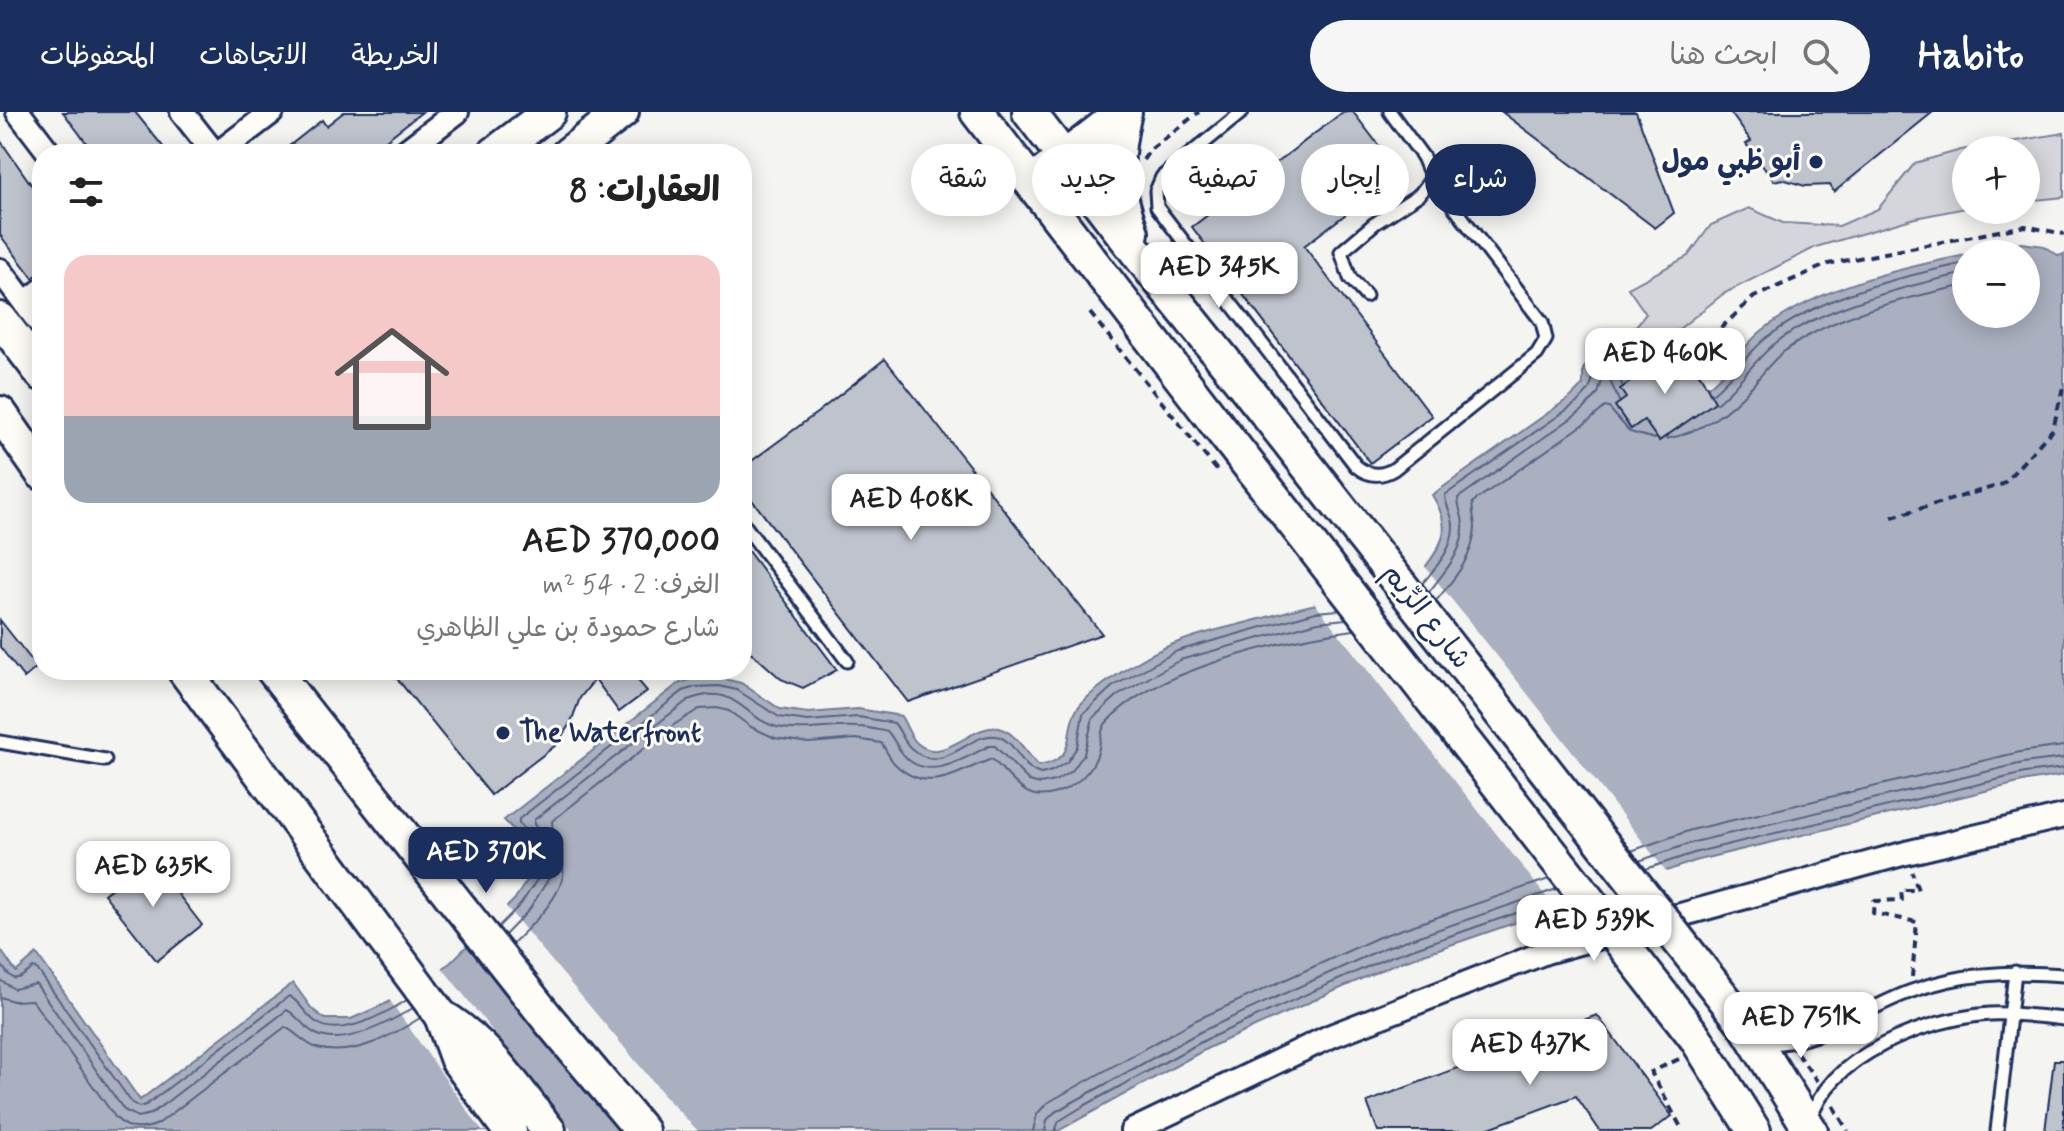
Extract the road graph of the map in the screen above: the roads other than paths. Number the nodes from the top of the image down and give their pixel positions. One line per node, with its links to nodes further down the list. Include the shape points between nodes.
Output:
1 (18, 112): 12 (street)
2 (182, 112): 13 (street)
3 (272, 112): 14 (street)
4 (457, 112): 15 (street)
5 (549, 112): 16 (main road)
6 (977, 112): 21 (main road, شارع الرِّيم)
7 (1029, 112): 18 (main road, شارع الرِّيم)
8 (1124, 112): 19 (main road); 26 (main road, via 1117,184)
9 (1242, 112): 25 (lane, via 1162,177 1157,207 1356,466 1368,474 1394,469 1537,354 1546,339 1542,322)
10 (1390, 112): 20 (lane)
11 (620, 114): 17 (main road)
12 (42, 144)
13 (208, 144)
14 (229, 144)
15 (415, 144)
16 (507, 144)
17 (581, 144)
18 (1053, 144)
19 (1082, 144)
20 (1425, 162)
21 (1032, 183)
22 (1425, 187): 28 (lane, via 1341,252 1350,278)
23 (1055, 216): 51 (main road, شارع الرِّيم, bridge, via 1204,432 1695,1037)
24 (1109, 216): 26 (main road, شارع الرِّيم)
25 (1461, 216)
26 (1139, 255): 45 (main road, شارع الرِّيم, bridge)
27 (0, 270): 29 (street)
28 (1366, 296)
29 (22, 304): 30 (main road)
30 (32, 340)
31 (0, 413): 32 (main road)
32 (32, 459)
33 (752, 535): 34 (lane)
34 (847, 661)
35 (191, 680): 43 (main road)
36 (283, 680): 49 (main road)
37 (0, 742): 38 (lane)
38 (105, 760)
39 (2064, 816): 50 (street, via 1906,853 1546,952 1331,1036)
40 (2015, 972): 41 (lane); 42 (lane); 45 (lane, via 1911,991 1834,1030)
41 (2064, 975)
42 (2010, 1013): 44 (lane); 46 (lane, via 1969,1016 1909,1033 1846,1069 1824,1091); 52 (lane)
43 (441, 1016): 47 (main road, via 457,1060); 48 (main road, via 487,1051)
44 (2064, 1019)
45 (1774, 1044): 46 (main road, شارع الرِّيم)
46 (1809, 1128)
47 (510, 1131)
48 (549, 1131)
49 (642, 1131)
50 (1132, 1131)
51 (1754, 1131)
52 (1997, 1131)

